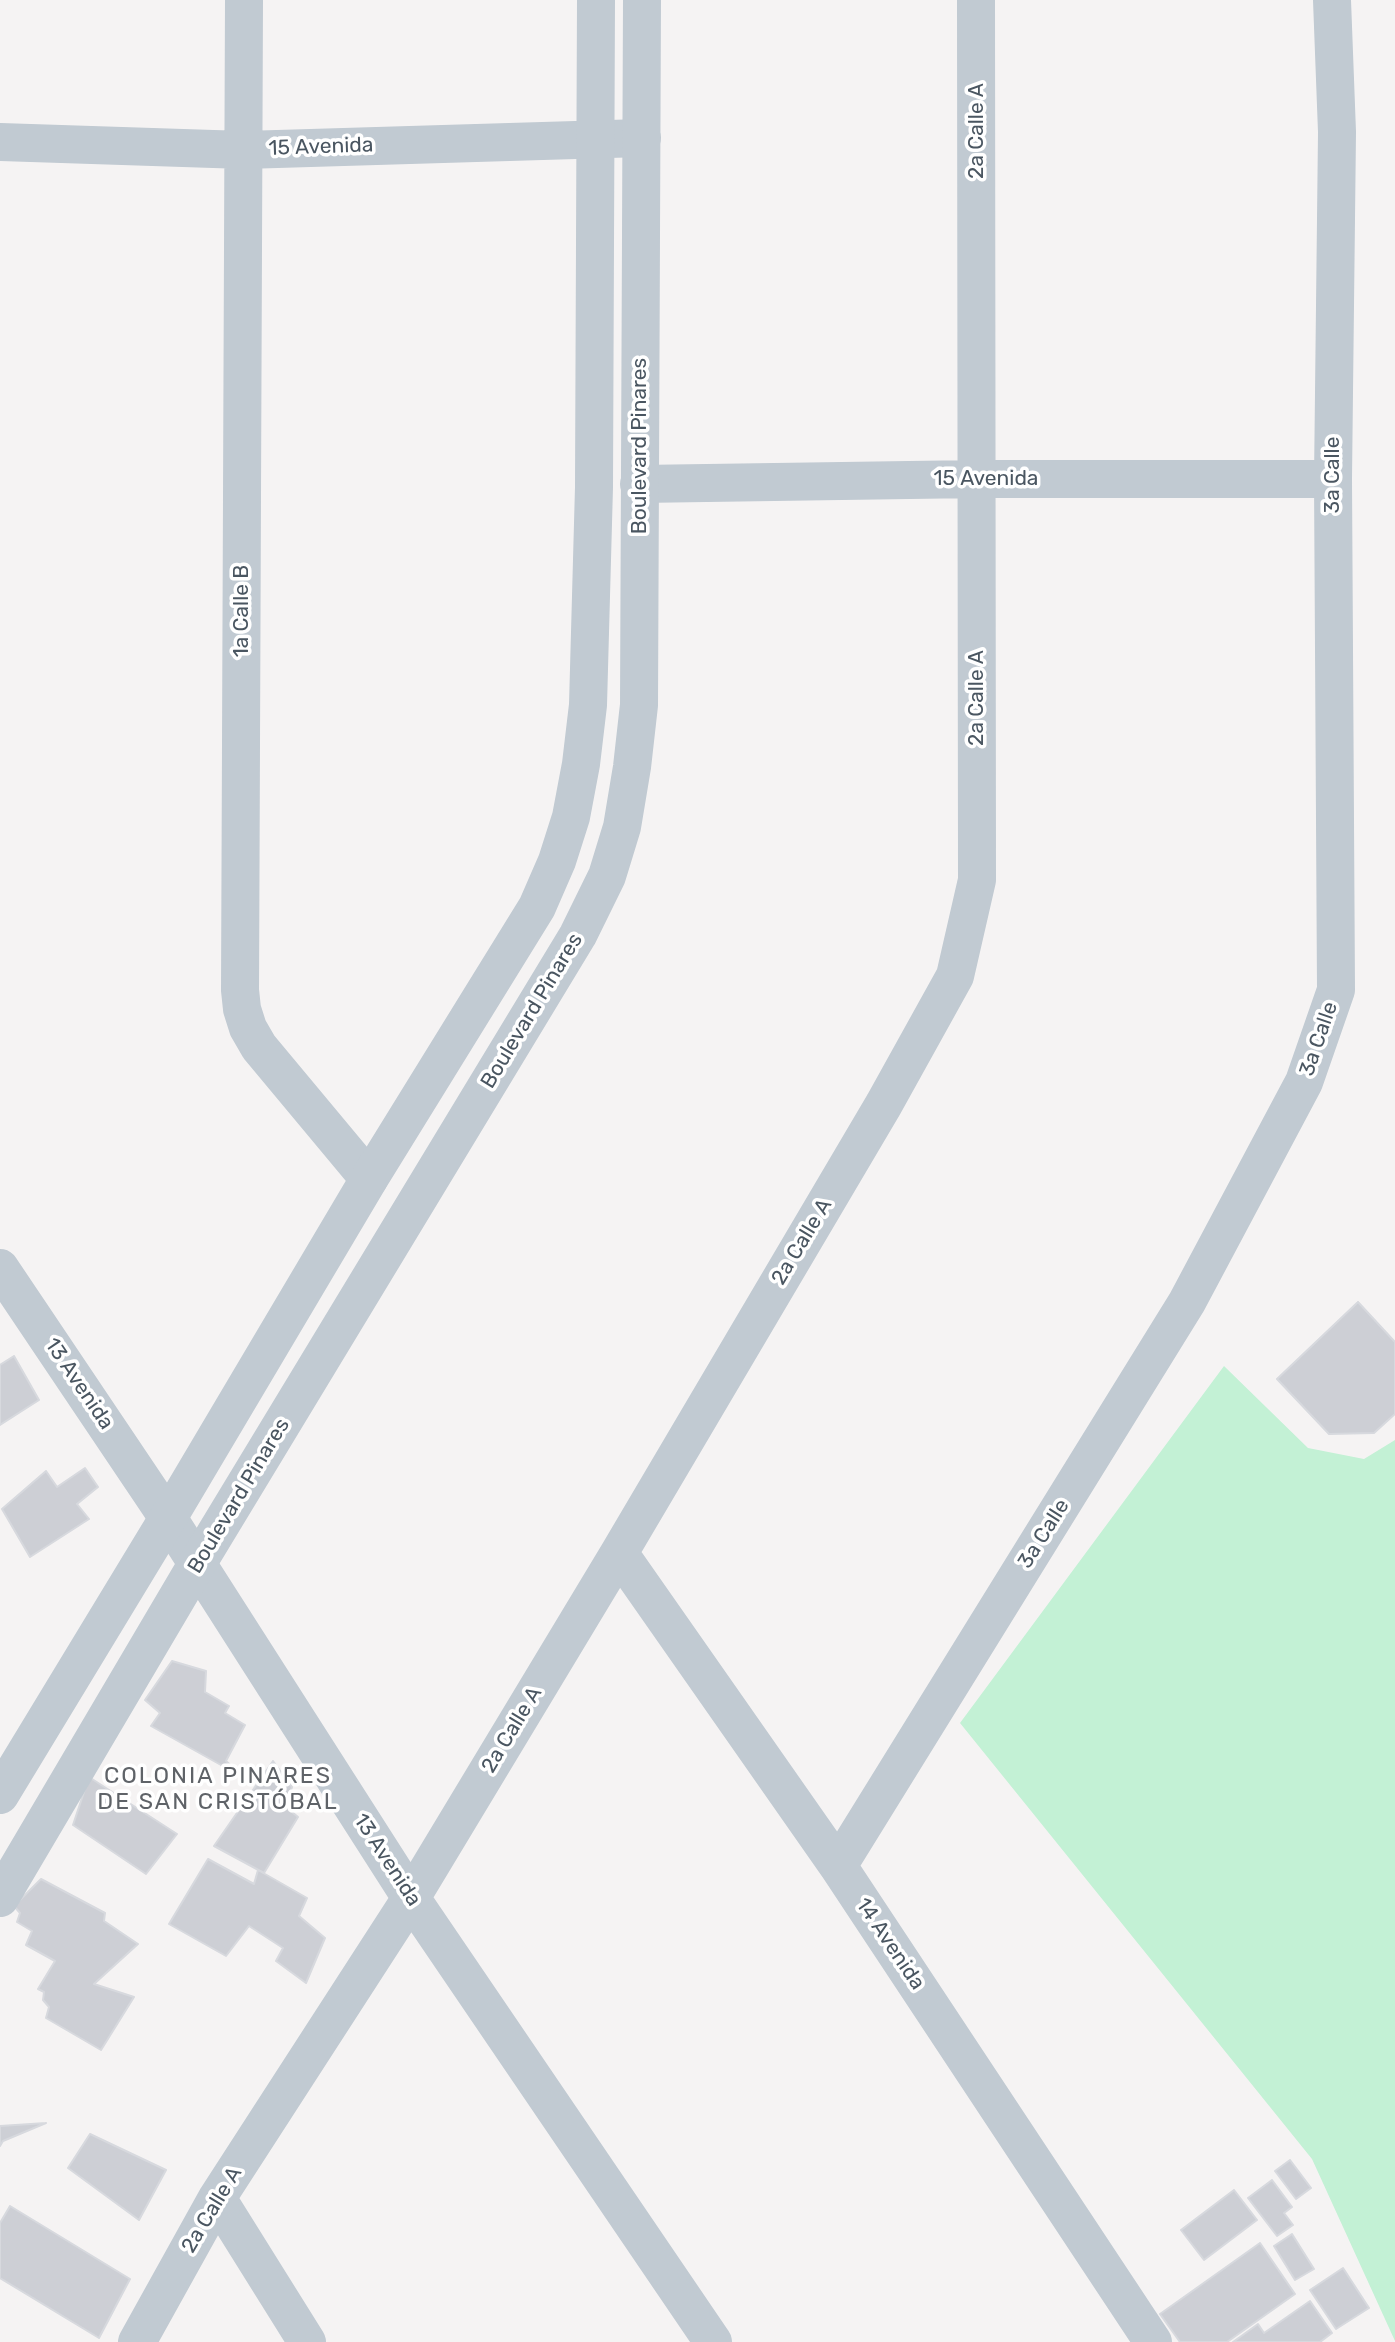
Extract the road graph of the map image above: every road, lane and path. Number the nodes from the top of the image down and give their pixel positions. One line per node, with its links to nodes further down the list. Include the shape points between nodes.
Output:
1 (244, 0): 9 (street, 1a Calle B)
2 (596, 0): 7 (street)
3 (642, 0): 6 (street, Boulevard Pinares)
4 (976, 0): 10 (street, 2a Calle A)
5 (1332, 0): 11 (street, 3a Calle, via 1337,132)
6 (642, 138): 7 (street, 15 Avenida); 12 (street, Boulevard Pinares)
7 (594, 139): 9 (street, 15 Avenida); 13 (street, via 594,487 588,705 570,817 537,907)
8 (0, 142): 9 (street, 15 Avenida)
9 (244, 150): 13 (street, 1a Calle B, via 242,1009 259,1046)
10 (977, 479): 11 (street, 15 Avenida); 12 (street, 15 Avenida); 16 (street, 2a Calle A, via 977,880 955,976)
11 (1333, 479): 19 (street, 3a Calle, via 1336,990 1304,1083 1187,1302)
12 (639, 484): 17 (street, Boulevard Pinares, via 639,705 622,827 607,876 578,935)
13 (369, 1178): 15 (street)
14 (0, 1268): 15 (street, 13 Avenida)
15 (169, 1518): 17 (street, 13 Avenida); 18 (street)
16 (619, 1553): 19 (street, 14 Avenida); 21 (street, 2a Calle A)
17 (197, 1564): 20 (street, Boulevard Pinares); 21 (street, 13 Avenida)
18 (0, 1795)
19 (838, 1866): 26 (street, 14 Avenida)
20 (0, 1898)
21 (411, 1898): 22 (street, 2a Calle A); 25 (street, 13 Avenida)
22 (217, 2198): 23 (street, 2a Calle A); 24 (street)
23 (137, 2342)
24 (307, 2342)
25 (713, 2342)
26 (1153, 2342)

